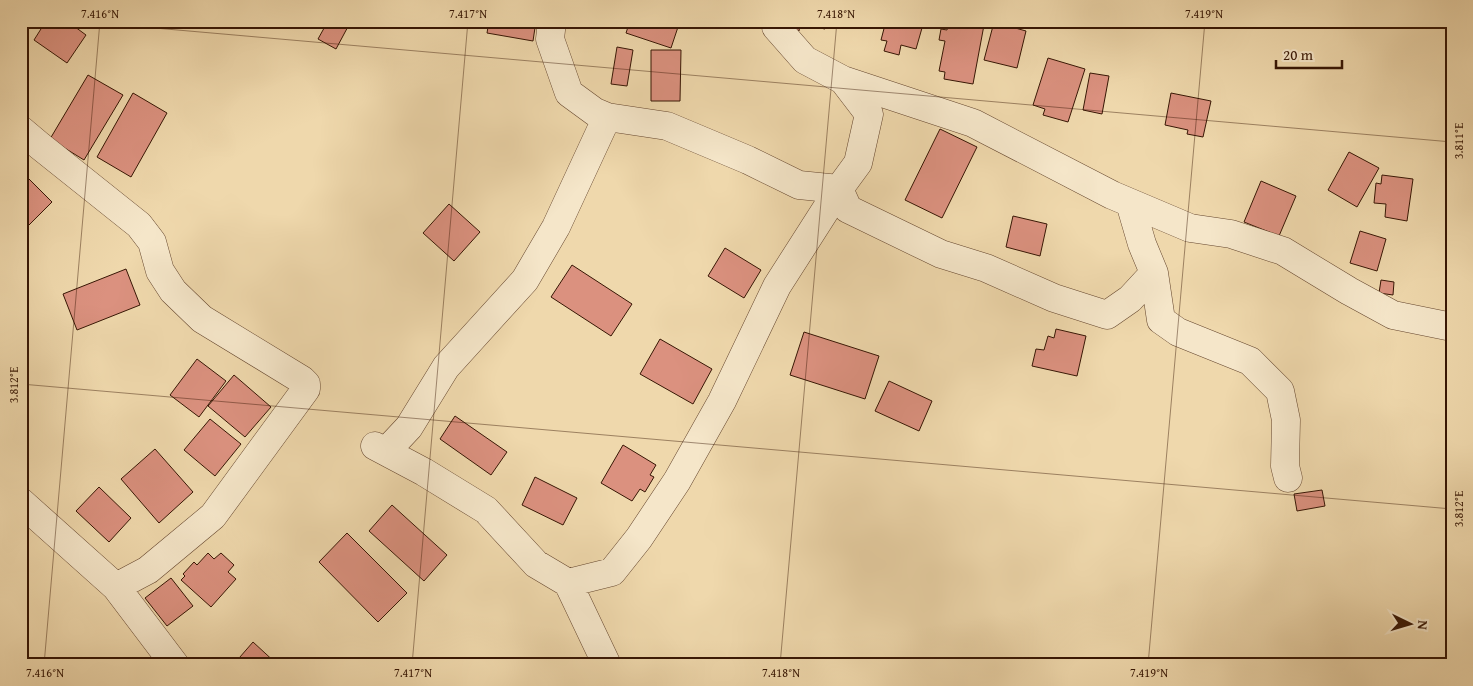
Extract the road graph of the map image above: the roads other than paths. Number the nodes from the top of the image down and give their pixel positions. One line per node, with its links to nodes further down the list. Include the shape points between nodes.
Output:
1 (552, 21): 4 (street, via 550,39 569,93)
2 (777, 21): 3 (street, via 776,27 805,60)
3 (843, 80): 6 (street, via 869,114 858,162); 7 (street, via 973,123)
4 (607, 118): 6 (street, via 667,126 799,185); 12 (street, via 556,227 525,280 446,367 409,427 384,444 486,510 536,564)
5 (21, 130): 13 (street, via 138,224 152,242 160,270 173,291 202,319 306,384 306,390 213,516 148,570)
6 (839, 189): 8 (street, via 848,210 941,254 1107,315 1130,299); 12 (street, via 777,286 722,401 677,481 639,538 612,572)
7 (1130, 203): 8 (street); 9 (street, via 1190,228 1231,234 1283,251 1393,315)
8 (1154, 273): 10 (street, via 1161,320 1178,332 1250,361 1280,390 1286,420 1285,466)
9 (1452, 327)
10 (1288, 478)
11 (21, 502): 13 (street)
12 (568, 583): 15 (street)
13 (116, 587): 14 (street)
14 (175, 665)
15 (607, 665)

